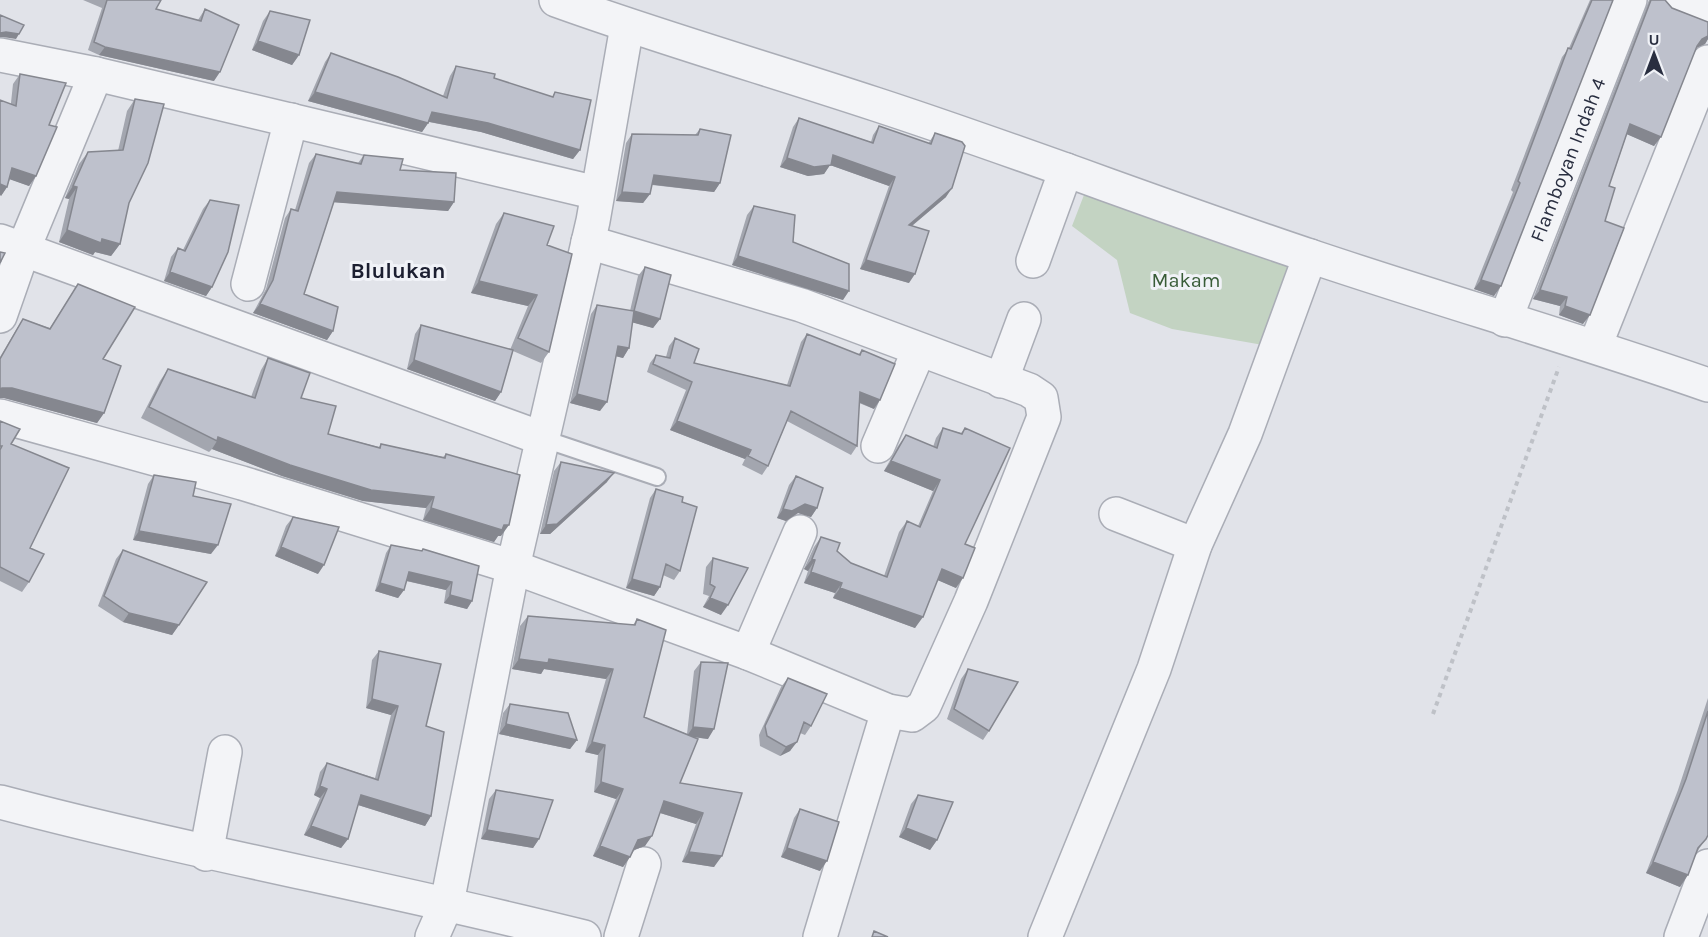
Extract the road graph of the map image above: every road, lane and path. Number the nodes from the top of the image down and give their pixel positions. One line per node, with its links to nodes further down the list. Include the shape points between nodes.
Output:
1 (555, 0): 5 (street)
2 (1630, 0): 19 (street, Flamboyan Indah 4)
3 (1672, 0): 4 (street)
4 (1708, 15)
5 (627, 26): 10 (street); 11 (street)
6 (0, 55): 8 (street)
7 (1708, 62): 20 (street)
8 (96, 74): 9 (street); 13 (street)
9 (291, 120): 11 (street); 16 (street)
10 (1066, 170): 14 (street); 15 (street)
11 (597, 193): 12 (street)
12 (588, 242): 21 (street, via 801,305); 25 (street)
13 (12, 246): 17 (street); 25 (street)
14 (1310, 256): 19 (street); 30 (street, via 1245,434)
15 (1033, 261)
16 (248, 284)
17 (0, 316)
18 (1024, 319): 22 (street)
19 (1505, 320): 20 (street)
20 (1582, 342): 23 (street); 34 (path)
21 (919, 350): 22 (street); 26 (street)
22 (1001, 381): 33 (street, via 1038,394 1044,417 971,601 924,706 912,715)
23 (1708, 386)
24 (0, 416): 31 (street, via 242,483)
25 (541, 438): 27 (lane); 31 (street)
26 (878, 446)
27 (657, 477)
28 (1116, 514): 30 (street)
29 (800, 532): 32 (street)
30 (1195, 545): 46 (street, via 1154,669)
31 (513, 567): 32 (street); 40 (street)
32 (748, 653): 33 (street)
33 (888, 711): 45 (street)
34 (1433, 714)
35 (225, 752): 37 (street)
36 (0, 802): 37 (street)
37 (206, 854): 40 (street)
38 (644, 864): 44 (street)
39 (1708, 866): 41 (street)
40 (447, 903): 42 (street); 43 (street)
41 (1691, 933)
42 (432, 937)
43 (584, 937)
44 (621, 937)
45 (820, 937)
46 (1045, 937)

